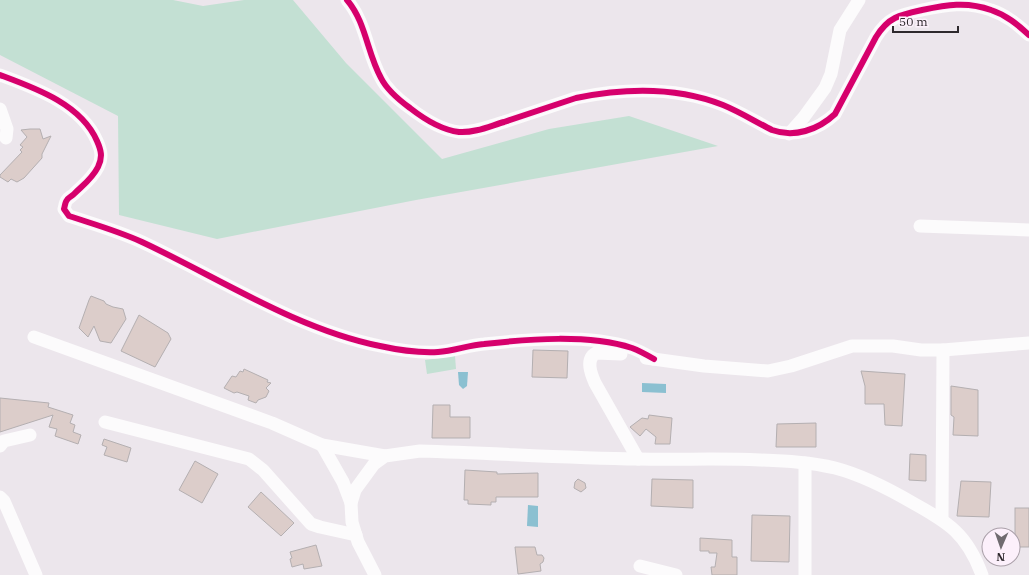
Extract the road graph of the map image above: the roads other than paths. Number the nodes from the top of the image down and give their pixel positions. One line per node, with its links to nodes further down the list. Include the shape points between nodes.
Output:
1 (346, 0): 6 (street, via 357,16 381,80 414,111 449,130 479,130 592,95 645,91 702,98 730,108 772,130)
2 (859, 0): 6 (street, via 840,30 825,88)
3 (1029, 35): 6 (street, via 1006,17 976,6 946,4 896,18 882,28 876,37 835,114 819,126)
4 (0, 76): 13 (street, via 50,96 69,108 94,134 102,155 91,180 66,200 64,209 69,216 140,242 301,320 347,338 413,351 439,352 483,344 576,339 630,348)
5 (0, 109): 7 (street, via 7,129)
6 (789, 134)
7 (6, 138)
8 (920, 226): 9 (street)
9 (1029, 230)
10 (34, 337): 16 (street, via 272,423)
11 (1029, 343): 12 (street)
12 (943, 350): 13 (street, via 852,346 768,371); 23 (street)
13 (654, 359): 19 (street, via 599,352 593,354 590,362 593,379)
14 (105, 422): 24 (street, via 249,459 263,470 311,524)
15 (30, 435): 17 (street, via 4,441)
16 (322, 445): 18 (street); 22 (street, via 343,482)
17 (0, 446)
18 (385, 456): 19 (street, via 427,452); 22 (street, via 374,464 364,477 355,490)
19 (638, 459): 20 (street)
20 (805, 463): 23 (street, via 836,469 865,479); 29 (street)
21 (0, 497): 26 (street)
22 (351, 503): 24 (street)
23 (942, 520): 30 (street, via 964,540)
24 (356, 535): 27 (street)
25 (640, 566): 28 (street)
26 (36, 575)
27 (375, 575)
28 (676, 575)
29 (805, 575)
30 (982, 575)

